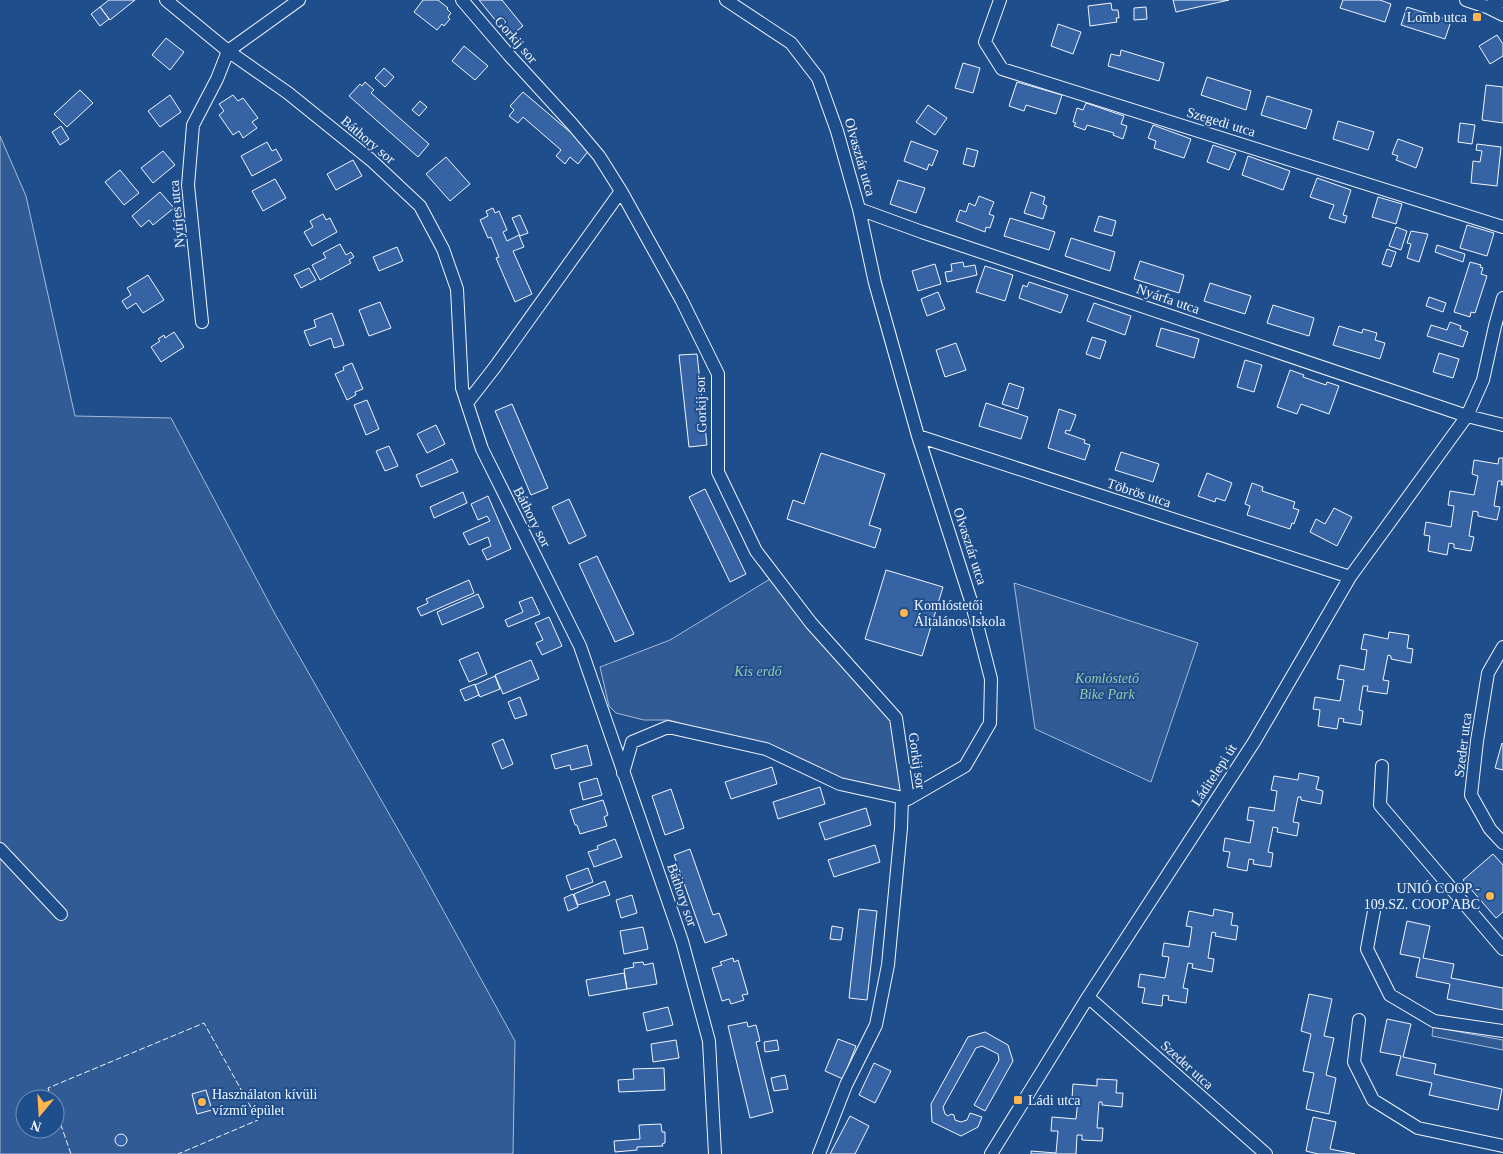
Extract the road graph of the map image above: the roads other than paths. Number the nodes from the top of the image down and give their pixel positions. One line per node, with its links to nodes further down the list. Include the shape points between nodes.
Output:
1 (166, 0): 10 (street, Báthory sor)
2 (299, 0): 10 (street)
3 (462, 0): 11 (street, Gorkij sor, via 594,149)
4 (726, 0): 12 (street, Olvasztár utca, via 791,43 818,78)
5 (1000, 0): 13 (street, Szegedi utca, via 985,42 1002,69)
6 (1466, 0): 8 (street)
7 (1503, 0): 8 (street)
8 (1487, 7): 9 (street)
9 (1503, 15)
10 (228, 51): 15 (street, Nyírjes utca, via 193,126 188,185); 16 (street, Báthory sor, via 288,93 420,206 457,288 462,388)
11 (621, 191): 16 (street); 24 (street, Gorkij sor, via 718,374 718,472 756,551 811,623 896,718)
12 (859, 210): 17 (street, Nyárfa utca); 19 (street, Olvasztár utca, via 875,283)
13 (1503, 227)
14 (1503, 298): 17 (street, Láditelepi út, via 1483,380)
15 (202, 322)
16 (467, 403): 23 (street, Báthory sor, via 482,449 580,646)
17 (1467, 416): 18 (street); 20 (street, Láditelepi út)
18 (1503, 425)
19 (918, 436): 20 (street, Töbrös utca); 24 (street, Olvasztár utca, via 971,600 991,679 990,723 965,766)
20 (1350, 577): 30 (street, Láditelepi út, via 1254,742)
21 (1503, 647): 25 (street, Szeder utca, via 1488,673 1472,795 1490,829)
22 (1382, 766): 29 (street, via 1380,805)
23 (623, 773): 24 (street, via 632,742 668,727 766,749 840,784); 34 (street, Báthory sor, via 682,941 709,1041)
24 (905, 798): 35 (street, Gorkij sor, via 888,965 876,1026 846,1086)
25 (1503, 842)
26 (0, 849): 28 (street)
27 (1374, 911): 32 (street, via 1367,949 1390,995 1434,1021)
28 (61, 914)
29 (1503, 949)
30 (1088, 998): 36 (street, Láditelepi út); 37 (street, Szeder utca)
31 (1359, 1020): 33 (street, via 1354,1062 1373,1100 1418,1128)
32 (1503, 1031)
33 (1503, 1146)
34 (715, 1154)
35 (819, 1154)
36 (991, 1154)
37 (1266, 1154)

